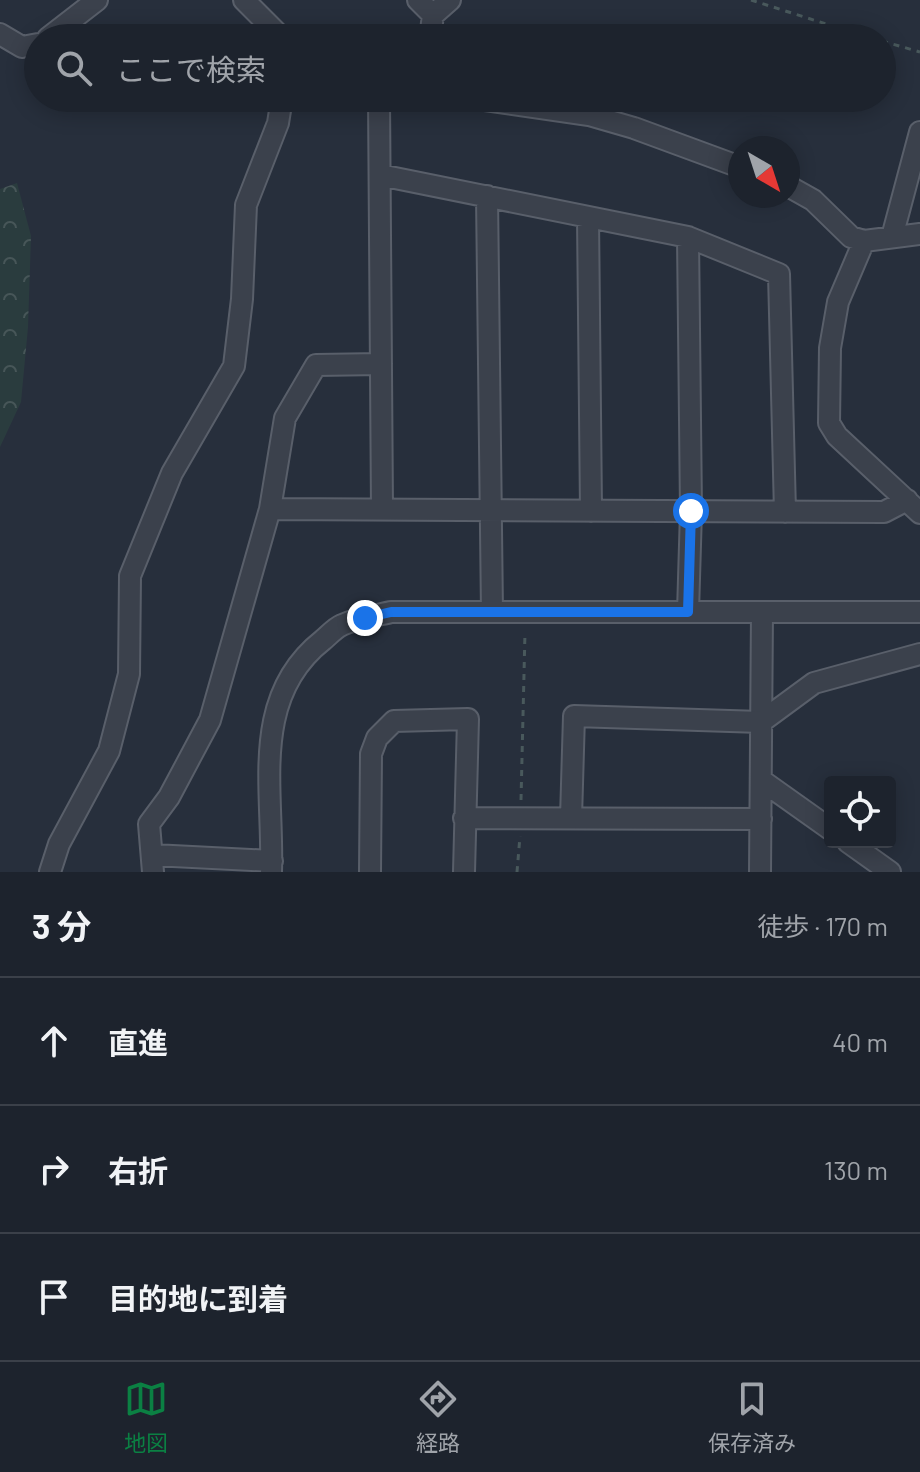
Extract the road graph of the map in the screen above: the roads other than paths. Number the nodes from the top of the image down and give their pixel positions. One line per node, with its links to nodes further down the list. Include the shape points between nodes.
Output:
1 (97, 0): 6 (street)
2 (244, 0): 7 (street)
3 (418, 0): 5 (street)
4 (450, 0): 5 (street)
5 (433, 15): 8 (street)
6 (66, 24)
7 (268, 24)
8 (432, 24)
9 (0, 34): 10 (street)
10 (24, 47)
11 (280, 112): 46 (street, via 246,205 234,366 172,473 130,576 129,674 109,751 59,844)
12 (379, 112): 16 (street)
13 (568, 112): 15 (street, via 634,128)
14 (920, 132): 22 (street)
15 (728, 163)
16 (380, 175): 18 (street); 24 (street)
17 (800, 193): 23 (street, via 851,237)
18 (487, 196): 19 (street); 28 (street)
19 (588, 217): 21 (street); 29 (street)
20 (920, 234): 22 (street)
21 (688, 237): 30 (street); 31 (street, via 779,274)
22 (892, 237): 23 (street)
23 (864, 241): 25 (street, via 838,302 830,348 829,423)
24 (381, 364): 26 (street, via 316,365 285,418); 27 (street)
25 (913, 507): 31 (street)
26 (270, 509): 27 (street); 44 (street, via 210,720 149,824)
27 (382, 509): 28 (street)
28 (491, 510): 29 (street); 32 (street)
29 (591, 511): 30 (street)
30 (691, 511): 31 (street); 33 (street)
31 (785, 512)
32 (492, 612): 33 (street); 45 (street, via 391,612 341,625 309,651 278,699 270,735)
33 (688, 612): 34 (street)
34 (762, 612): 35 (street); 37 (street)
35 (920, 612)
36 (920, 654): 37 (street, via 814,683)
37 (761, 722): 38 (street); 40 (street, via 574,716)
38 (761, 780): 41 (street); 42 (street)
39 (464, 818): 40 (street); 47 (street, via 468,719 394,721 377,738 371,754); 48 (street)
40 (571, 818): 41 (street)
41 (761, 819): 49 (street)
42 (824, 825)
43 (856, 848): 50 (street)
44 (153, 864): 45 (street)
45 (271, 867)
46 (50, 872)
47 (370, 872)
48 (464, 872)
49 (760, 872)
50 (890, 872)

